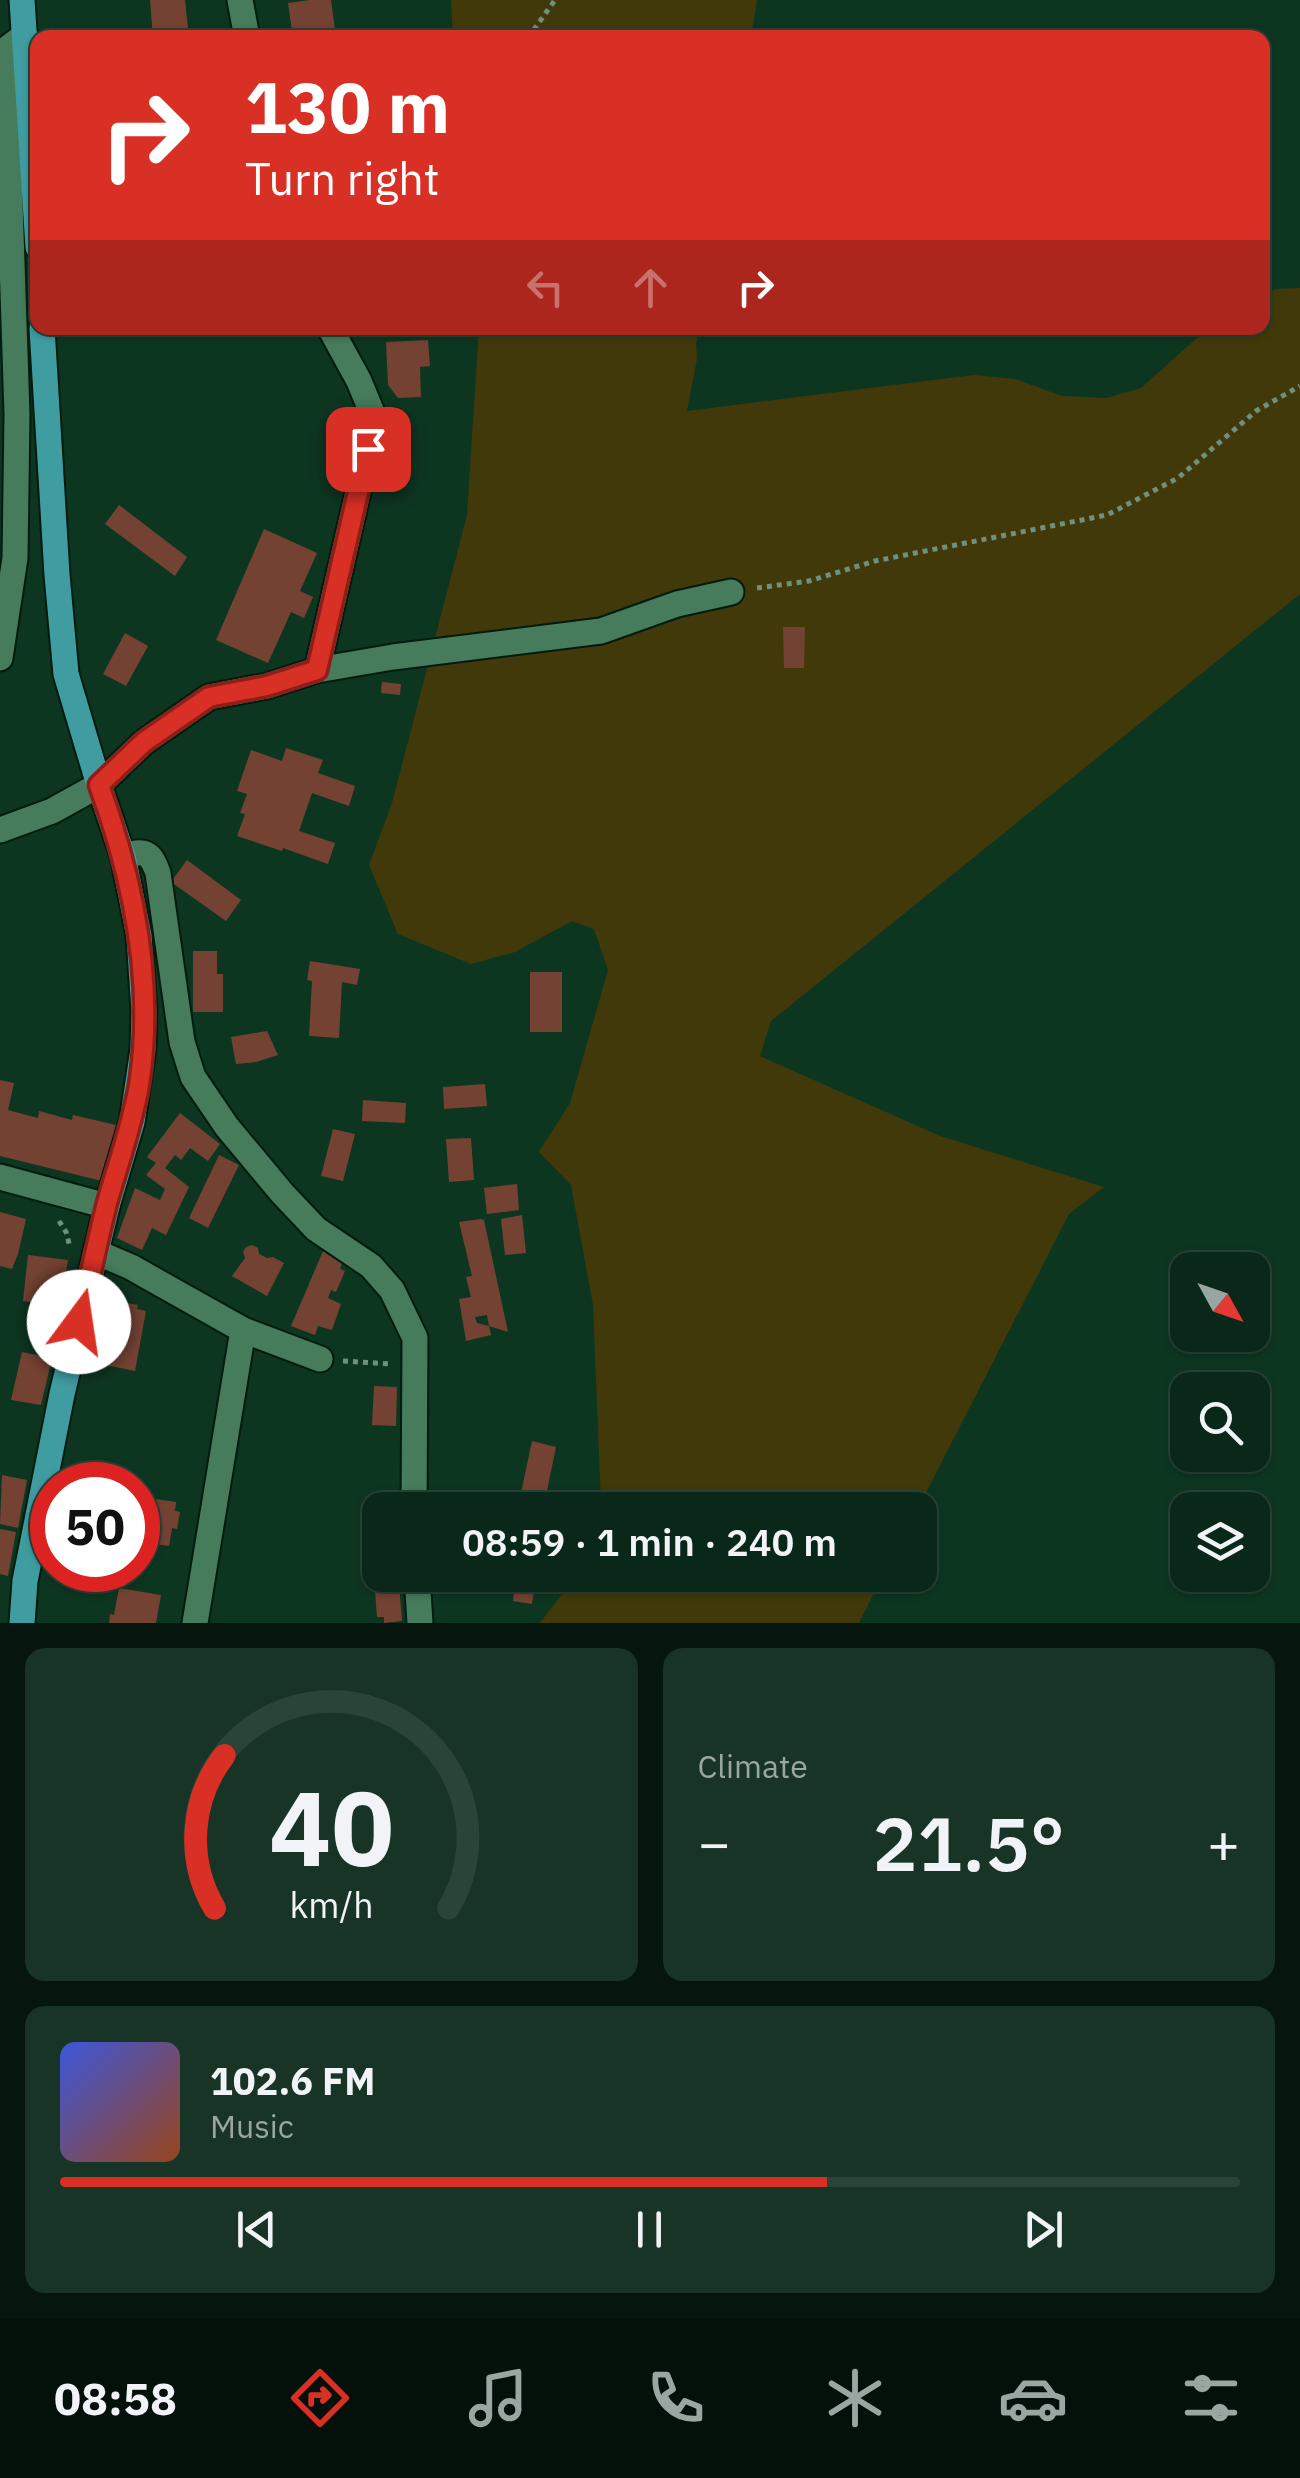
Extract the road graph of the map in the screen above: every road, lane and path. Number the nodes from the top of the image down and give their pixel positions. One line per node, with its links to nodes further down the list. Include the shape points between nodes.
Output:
1 (22, 0): 6 (main road)
2 (240, 0): 4 (street)
3 (556, 0): 5 (path)
4 (246, 30)
5 (534, 30)
6 (10, 42): 7 (main road); 12 (street, via 15,558)
7 (30, 188)
8 (42, 335): 14 (main road, via 66,674)
9 (334, 335): 13 (street, via 371,410)
10 (1300, 386): 11 (path, via 1256,410 1178,478 1107,514 875,561 808,582)
11 (732, 592): 13 (street, via 601,630)
12 (0, 658)
13 (317, 670): 14 (street, via 209,697 144,742)
14 (99, 785): 15 (street, via 52,812); 16 (main road)
15 (0, 830)
16 (123, 856): 18 (main road, via 140,936 143,1048 132,1122); 22 (street, via 147,854 158,874 182,1042 193,1076 227,1127 316,1229 371,1266 392,1290 415,1338)
17 (0, 1177): 18 (street)
18 (107, 1206): 19 (main road)
19 (96, 1252): 20 (street); 25 (main road, via 58,1412)
20 (243, 1330): 21 (street); 26 (street)
21 (320, 1359): 22 (path)
22 (416, 1366): 23 (street)
23 (414, 1492)
24 (419, 1592): 27 (street)
25 (22, 1623)
26 (195, 1623)
27 (420, 1623)

